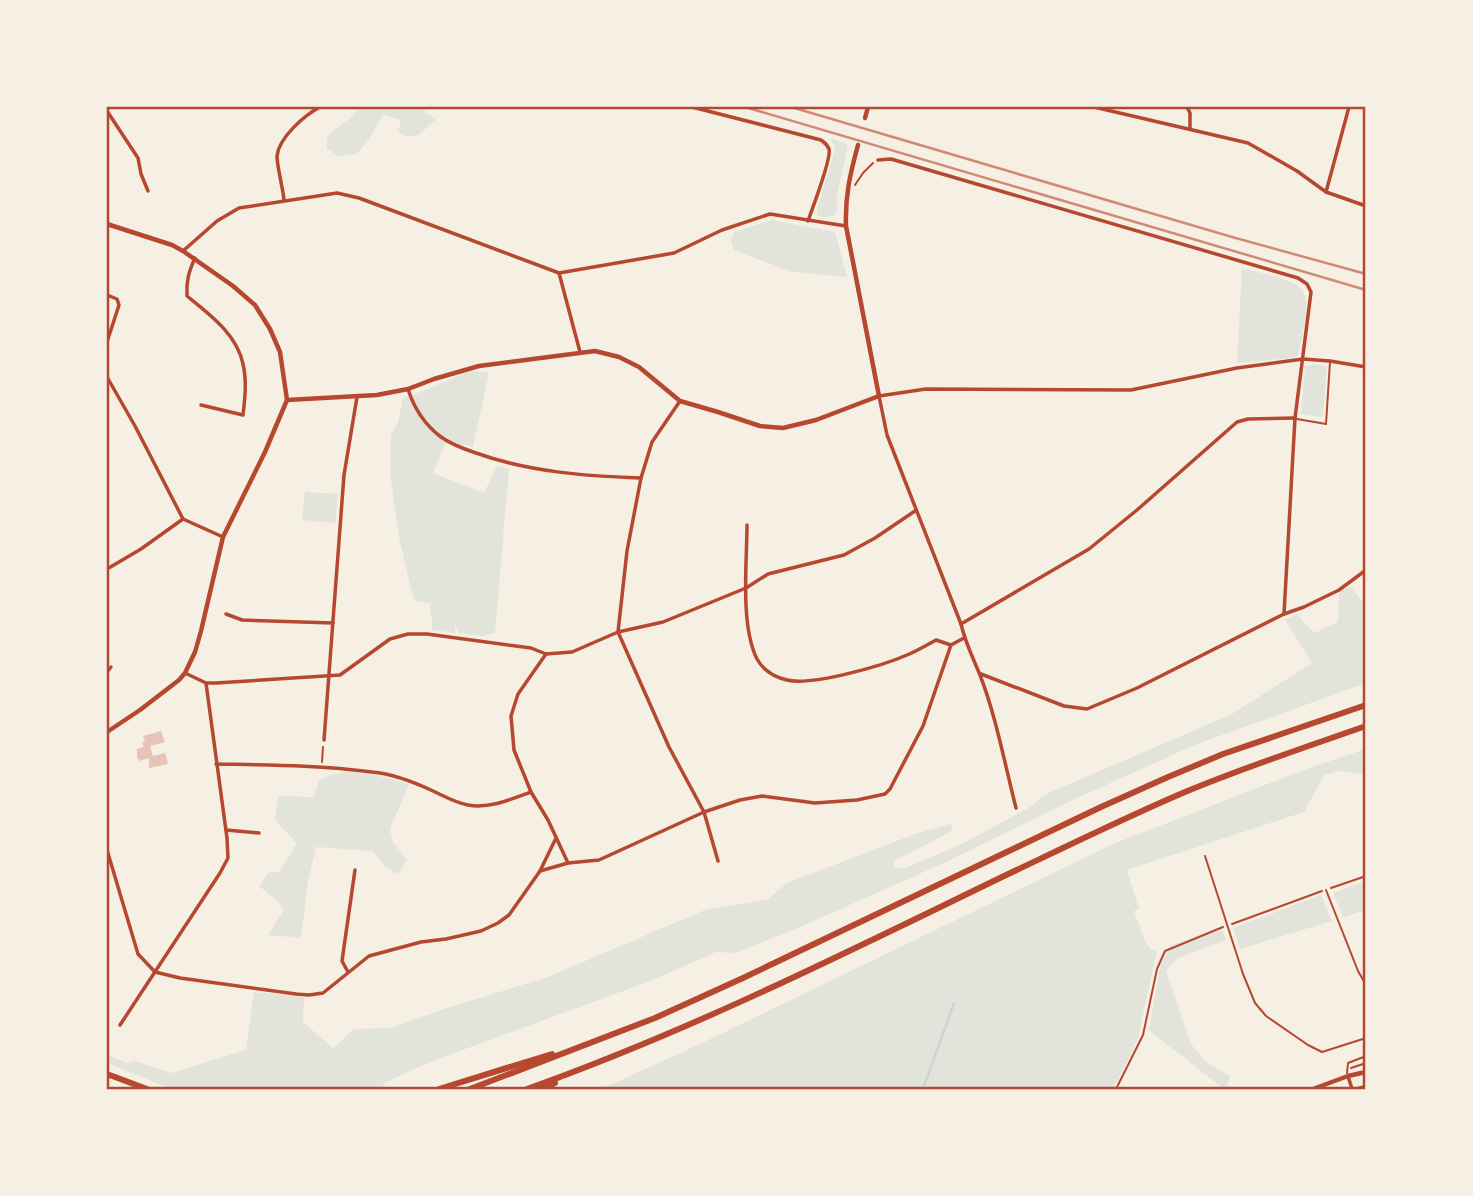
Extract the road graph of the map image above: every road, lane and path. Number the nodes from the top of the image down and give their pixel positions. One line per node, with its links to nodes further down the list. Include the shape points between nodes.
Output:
1 (320, 107): 15 (street, via 296,124 277,155)
2 (692, 107): 17 (street, via 827,145 830,150)
3 (868, 107): 8 (street)
4 (1094, 107): 9 (street)
5 (1187, 107): 9 (street)
6 (1349, 107): 14 (street)
7 (107, 111): 13 (street, via 138,158)
8 (865, 118)
9 (1190, 129): 14 (street, via 1248,143)
10 (858, 145): 12 (street)
11 (878, 160): 12 (path, via 869,165 857,185); 26 (street, via 891,159 1298,278 1311,292)
12 (847, 184): 19 (street)
13 (148, 191)
14 (1326, 192): 16 (street)
15 (284, 200): 20 (street, via 228,213); 22 (street, via 337,193 359,198)
16 (1366, 206)
17 (808, 221): 19 (street); 22 (street, via 770,214 674,253)
18 (107, 224): 20 (street)
19 (846, 226): 31 (street)
20 (183, 251): 21 (street)
21 (195, 258): 33 (street, via 255,305 280,352); 35 (street, via 187,296 226,331 243,362 246,388 243,415)
22 (559, 273): 25 (street)
23 (107, 295): 24 (street, via 119,305)
24 (107, 342)
25 (580, 352): 30 (street, via 479,366); 34 (street, via 595,351 629,362)
26 (1303, 359): 27 (street); 31 (street, via 1130,390 926,389); 36 (street)
27 (1330, 360): 28 (street); 36 (lane, via 1326,424)
28 (1366, 368)
29 (107, 377): 39 (street)
30 (408, 389): 32 (street); 37 (street, via 430,428 465,449 535,468)
31 (879, 396): 34 (street, via 783,428 760,426); 38 (street, via 887,435)
32 (357, 397): 33 (street); 47 (street, via 344,475)
33 (287, 400): 41 (street)
34 (680, 401): 37 (street, via 652,442)
35 (201, 405)
36 (1295, 418): 46 (street); 48 (street, via 1237,422 1089,549)
37 (641, 478): 49 (street)
38 (915, 511): 44 (street, via 844,555 768,574); 48 (street)
39 (183, 519): 41 (street); 42 (street)
40 (747, 525): 44 (street)
41 (223, 537): 55 (street)
42 (107, 569)
43 (1366, 570): 46 (street, via 1339,590)
44 (746, 588): 49 (street, via 663,622); 51 (street, via 749,631 758,661 774,676 787,680 852,673 908,655 936,640)
45 (226, 614): 47 (street, via 242,620)
46 (1284, 614): 56 (street, via 1087,709 1064,706)
47 (333, 623): 57 (street)
48 (961, 624): 50 (street)
49 (618, 632): 52 (street, via 572,652); 67 (street, via 669,747)
50 (964, 638): 51 (street); 56 (street)
51 (951, 645): 67 (street, via 923,726 885,794 815,803 762,796)
52 (546, 654): 57 (street, via 531,648 408,634 390,639 340,675); 65 (street, via 518,694 511,716 514,750)
53 (111, 667): 54 (street)
54 (107, 672)
55 (186, 673): 58 (street); 61 (street)
56 (980, 674): 66 (street)
57 (329, 675): 58 (street); 62 (street)
58 (206, 683): 63 (street)
59 (1366, 705): 83 (highway, via 1168,777)
60 (1366, 726): 86 (highway, via 1178,795 752,997)
61 (107, 732)
62 (324, 740): 64 (path)
63 (216, 764): 64 (street); 68 (street)
64 (322, 767): 65 (street, via 408,780 470,806)
65 (531, 792): 70 (street)
66 (1016, 808)
67 (704, 812): 73 (street); 74 (street, via 598,860)
68 (226, 830): 69 (street); 78 (street, via 228,858)
69 (259, 833)
70 (556, 838): 74 (street); 76 (street)
71 (107, 850): 78 (street, via 138,954)
72 (1205, 856): 84 (lane, via 1243,974 1266,1016 1322,1052)
73 (718, 862)
74 (568, 863): 76 (street)
75 (355, 870): 79 (street, via 342,961)
76 (540, 871): 79 (street, via 509,915 498,923 481,931 369,956)
77 (1326, 890): 80 (lane)
78 (155, 972): 79 (street, via 309,995 323,993); 81 (street)
79 (348, 972)
80 (1366, 985)
81 (120, 1025)
82 (1143, 1035): 96 (path)
83 (608, 1037): 92 (highway); 93 (highway)
84 (1366, 1038)
85 (1366, 1056): 89 (lane, via 1348,1063)
86 (578, 1071): 94 (highway); 95 (highway)
87 (1366, 1072): 89 (street)
88 (107, 1074): 91 (highway)
89 (1348, 1076): 97 (street); 98 (street)
90 (1366, 1087): 98 (street)
91 (147, 1089)
92 (439, 1089)
93 (470, 1089)
94 (527, 1089)
95 (542, 1089)
96 (1116, 1089)
97 (1313, 1089)
98 (1355, 1089)

